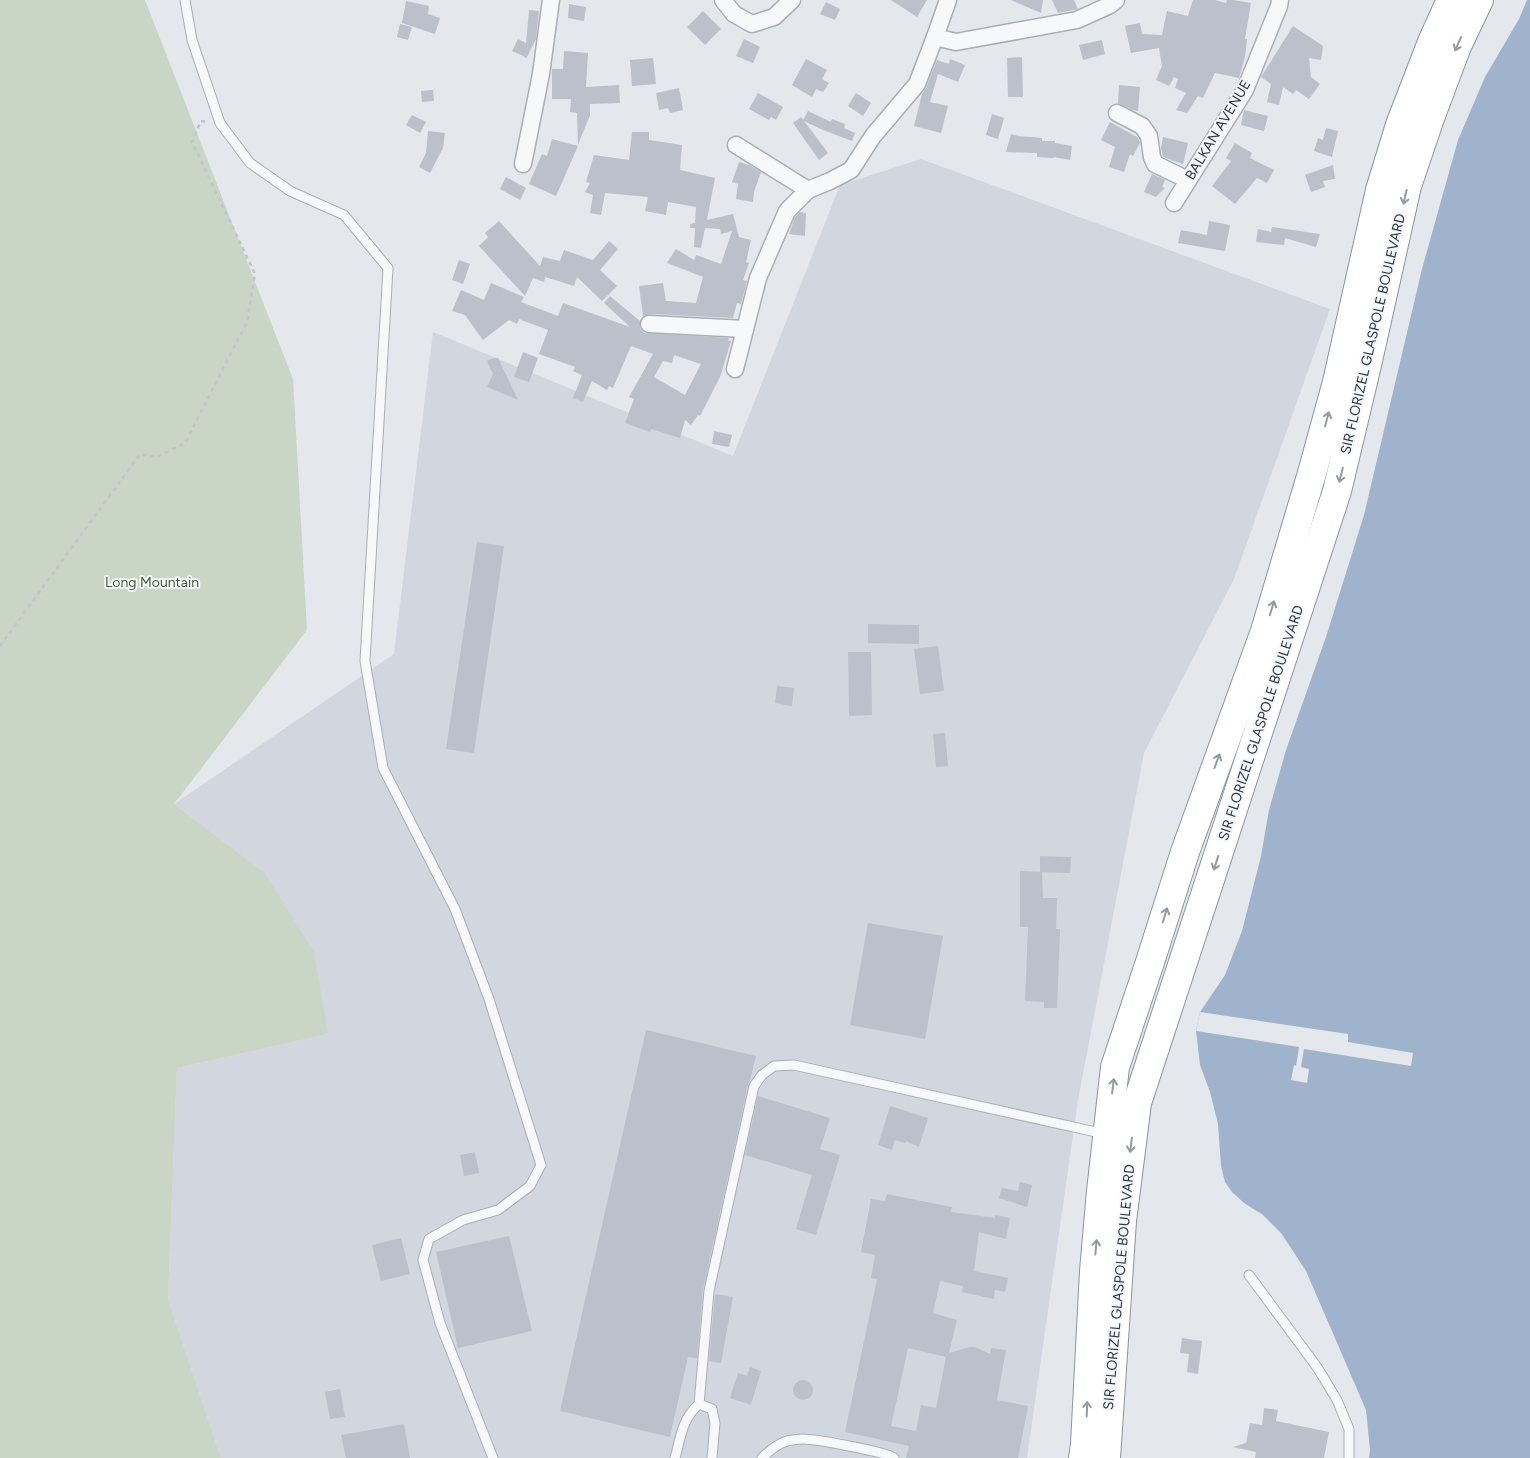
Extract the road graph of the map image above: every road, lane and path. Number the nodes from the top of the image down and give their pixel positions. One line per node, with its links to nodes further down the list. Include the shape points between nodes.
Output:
1 (185, 0): 12 (lane, via 192,40)
2 (551, 0): 14 (street, via 541,74)
3 (723, 0): 4 (street, via 734,14 752,24 774,17)
4 (792, 0)
5 (948, 0): 10 (street)
6 (1116, 0): 10 (street, via 1077,20 956,42)
7 (1280, 0): 15 (street, BALKAN AVENUE, via 1245,90)
8 (1451, 0): 22 (highway, SIR FLORIZEL GLASPOLE BOULEVARD, one-way to 8, via 1115,1067 1184,852 1265,631 1312,473 1337,382 1380,190 1400,125)
9 (1479, 0): 31 (highway, SIR FLORIZEL GLASPOLE BOULEVARD, one-way to 31, via 1457,46 1407,186 1337,491 1137,1103 1122,1221)
10 (935, 37): 16 (street, via 917,84 873,136 851,170)
11 (1117, 113): 15 (street, via 1142,126 1149,136 1155,164)
12 (220, 123): 21 (path, via 201,121 192,142 255,274 247,322 185,443 157,457 140,454); 25 (lane, via 250,163 290,192 344,215 388,268 365,661 368,680 384,768 455,909 489,999 541,1165 530,1186 498,1210 463,1220 429,1239 423,1260 440,1323)
13 (736, 145): 16 (street)
14 (523, 164)
15 (1188, 180): 17 (street, BALKAN AVENUE)
16 (808, 190): 19 (street, via 787,210 758,278)
17 (1174, 203)
18 (649, 324): 19 (street)
19 (745, 329): 20 (street)
20 (735, 369)
21 (0, 646)
22 (1107, 1134): 24 (lane, via 794,1065 774,1066 754,1086 745,1119 709,1291); 30 (highway, SIR FLORIZEL GLASPOLE BOULEVARD, one-way to 22, via 1094,1270)
23 (1249, 1275): 32 (lane, via 1337,1400 1349,1430)
24 (699, 1404): 26 (lane, via 689,1413); 27 (lane, via 712,1409 715,1423)
25 (493, 1458)
26 (675, 1458)
27 (712, 1458)
28 (762, 1458): 29 (lane, via 781,1444 803,1439 870,1450)
29 (894, 1458)
30 (1083, 1458)
31 (1106, 1458)
32 (1349, 1458)

